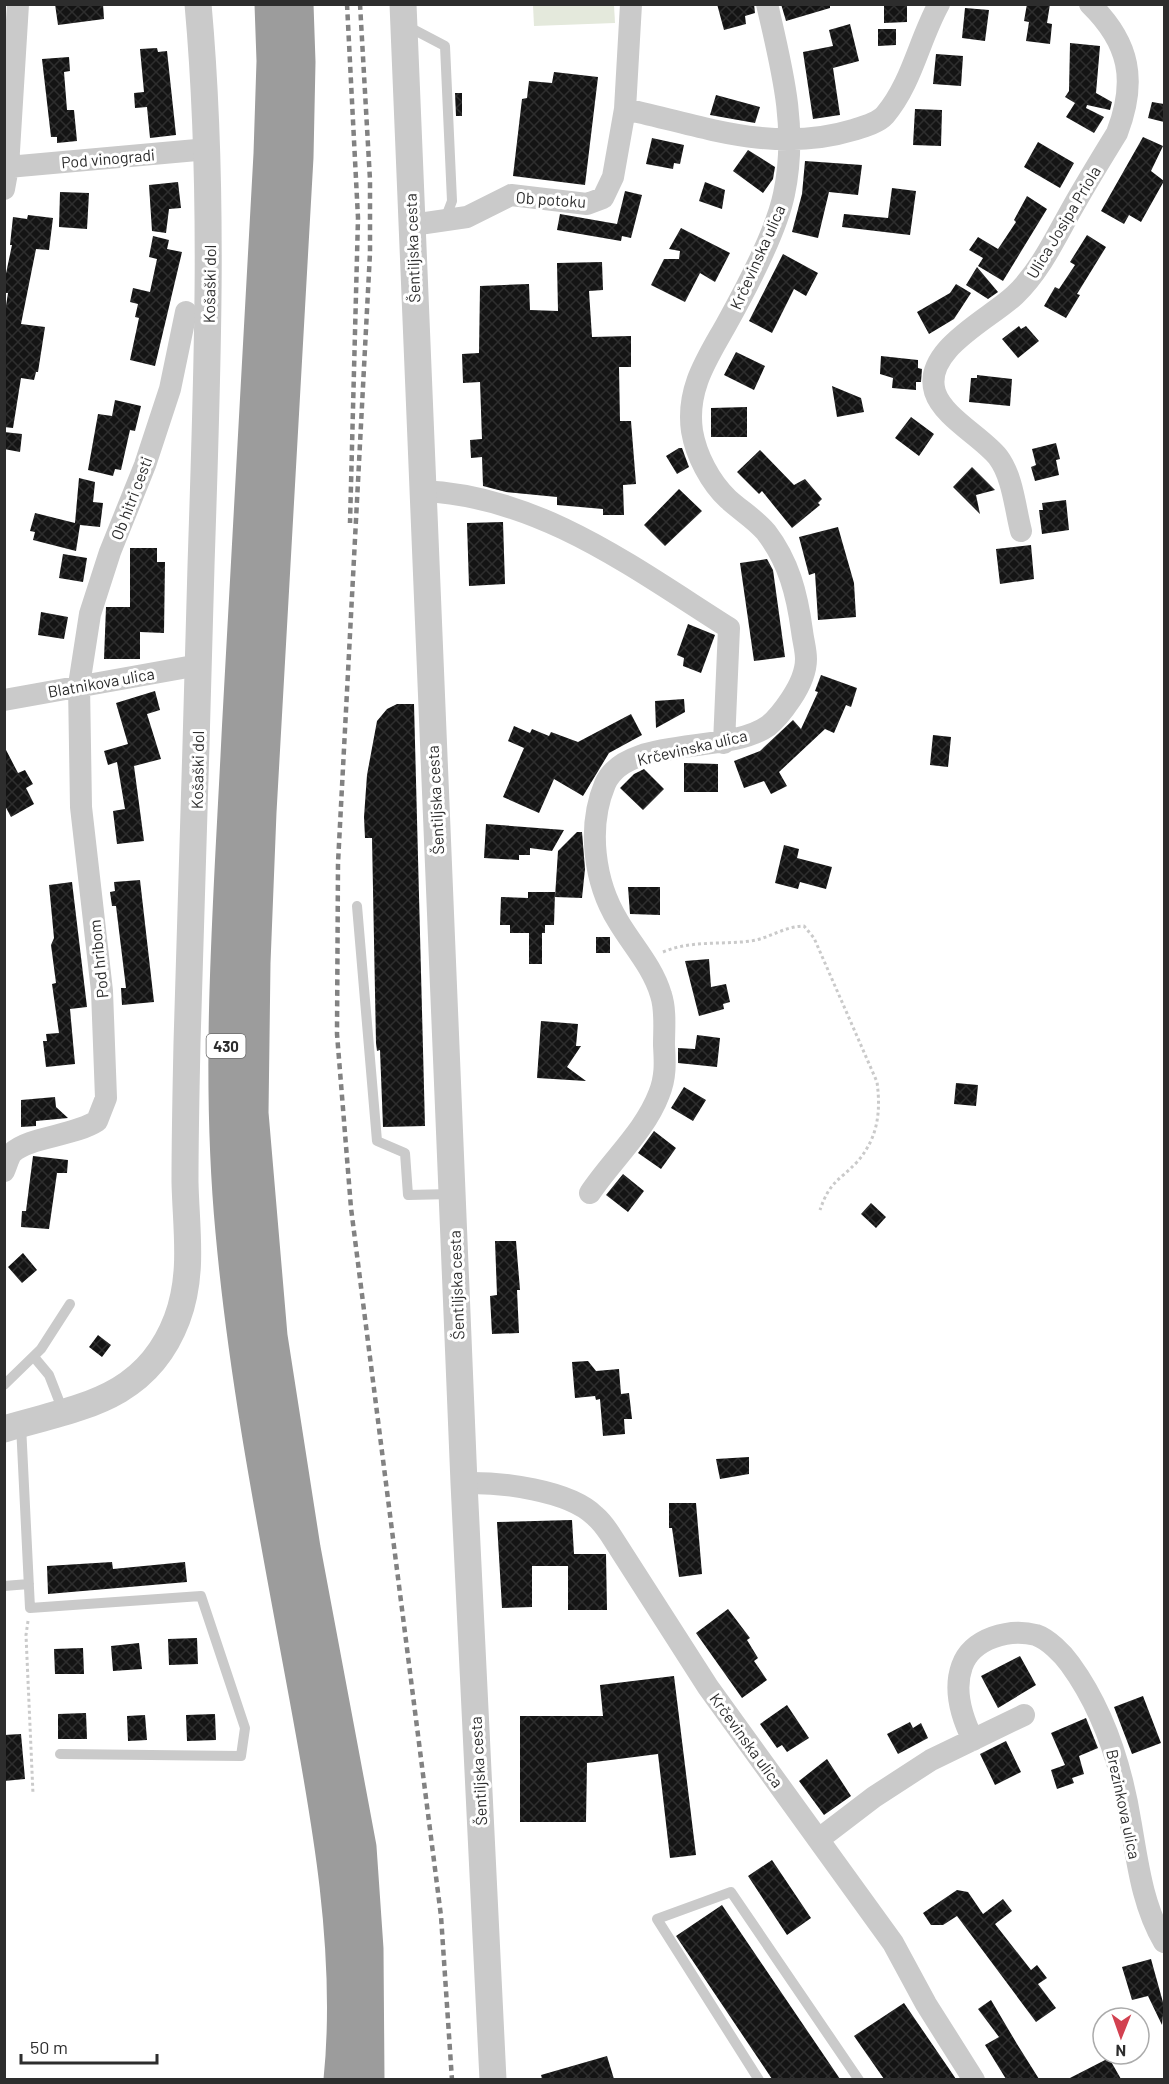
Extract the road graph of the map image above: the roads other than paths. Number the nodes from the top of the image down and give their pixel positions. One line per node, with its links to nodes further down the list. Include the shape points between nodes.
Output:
1 (18, 4): 13 (street, Pod vinogradi)
2 (198, 4): 12 (street, Košaški dol)
3 (271, 4): 40 (highway, 430, via 270,154 226,962 225,1111 243,1347 324,1799 334,1881 342,1985)
4 (297, 4): 41 (highway, 430, via 297,157 260,812 252,1113 271,1336 304,1548 360,1847 368,1949)
5 (631, 4): 10 (street, Ob potoku)
6 (767, 4): 11 (street, Krčevinska ulica, via 784,79)
7 (939, 4): 11 (street, via 902,91 884,117 837,135)
8 (1090, 4): 18 (street, Ulica Josipa Priola, via 1109,23 1127,65 1129,87 1117,133 1037,270 1015,295 950,346 937,363 934,377 935,392 944,407 1000,459)
9 (404, 15): 14 (lane, via 445,46 452,201); 15 (street, Šentiljska cesta)
10 (625, 109): 11 (street, via 765,140); 14 (street, Ob potoku, via 613,177 603,198 587,204 511,195 467,217)
11 (792, 141): 22 (street, Krčevinska ulica, via 784,198 756,267 699,370 692,394 692,429 699,458 724,495 764,529 783,558 796,593 806,660 801,683 769,725)
12 (208, 149): 13 (street, Pod vinogradi); 19 (street, Košaški dol, via 210,233)
13 (6, 178)
14 (444, 222): 15 (street, Ob potoku)
15 (412, 225): 17 (street, Šentiljska cesta)
16 (186, 312): 20 (street, Ob hitri cesti, via 170,389 90,614)
17 (421, 491): 22 (street, via 443,492 544,518 578,534 729,628); 26 (street, Šentiljska cesta)
18 (1021, 531)
19 (199, 665): 20 (street, Blatnikova ulica); 30 (street, Košaški dol, via 187,1054 187,1281 177,1319 158,1356 124,1389)
20 (79, 685): 21 (street, Blatnikova ulica); 24 (street, Pod hribom, via 81,807 102,991 106,1098 97,1121 20,1148 9,1157)
21 (4, 700)
22 (724, 743): 25 (street, Krčevinska ulica, via 638,756 618,767 606,782 594,841 603,893 662,995 666,1070 645,1122)
23 (357, 906): 26 (lane, via 377,1142 405,1153 408,1195)
24 (4, 1171)
25 (590, 1193)
26 (452, 1194): 32 (street, Šentiljska cesta)
27 (70, 1304): 28 (lane)
28 (34, 1357): 29 (lane); 30 (lane, via 49,1376)
29 (4, 1385)
30 (64, 1414): 31 (street, Košaški dol)
31 (13, 1427): 33 (lane)
32 (464, 1483): 38 (street, Krčevinska ulica, via 541,1492 576,1503 595,1515 708,1687); 42 (street, Šentiljska cesta)
33 (29, 1584): 34 (lane); 37 (lane, via 30,1608 201,1596 245,1728 241,1756)
34 (4, 1586)
35 (1024, 1715): 36 (street)
36 (973, 1740): 38 (street, via 931,1760); 39 (street, Brezinkova ulica, via 961,1716 959,1689 962,1666 981,1643 1009,1633 1037,1636 1069,1662 1099,1714 1118,1758 1139,1876 1152,1922)
37 (60, 1754)
38 (819, 1839): 45 (street, Krčevinska ulica, via 893,1942 926,2004)
39 (1164, 1942)
40 (340, 2079)
41 (368, 2079)
42 (493, 2079)
43 (759, 2079): 44 (lane, via 657,1919 731,1892)
44 (859, 2079)
45 (974, 2079)

